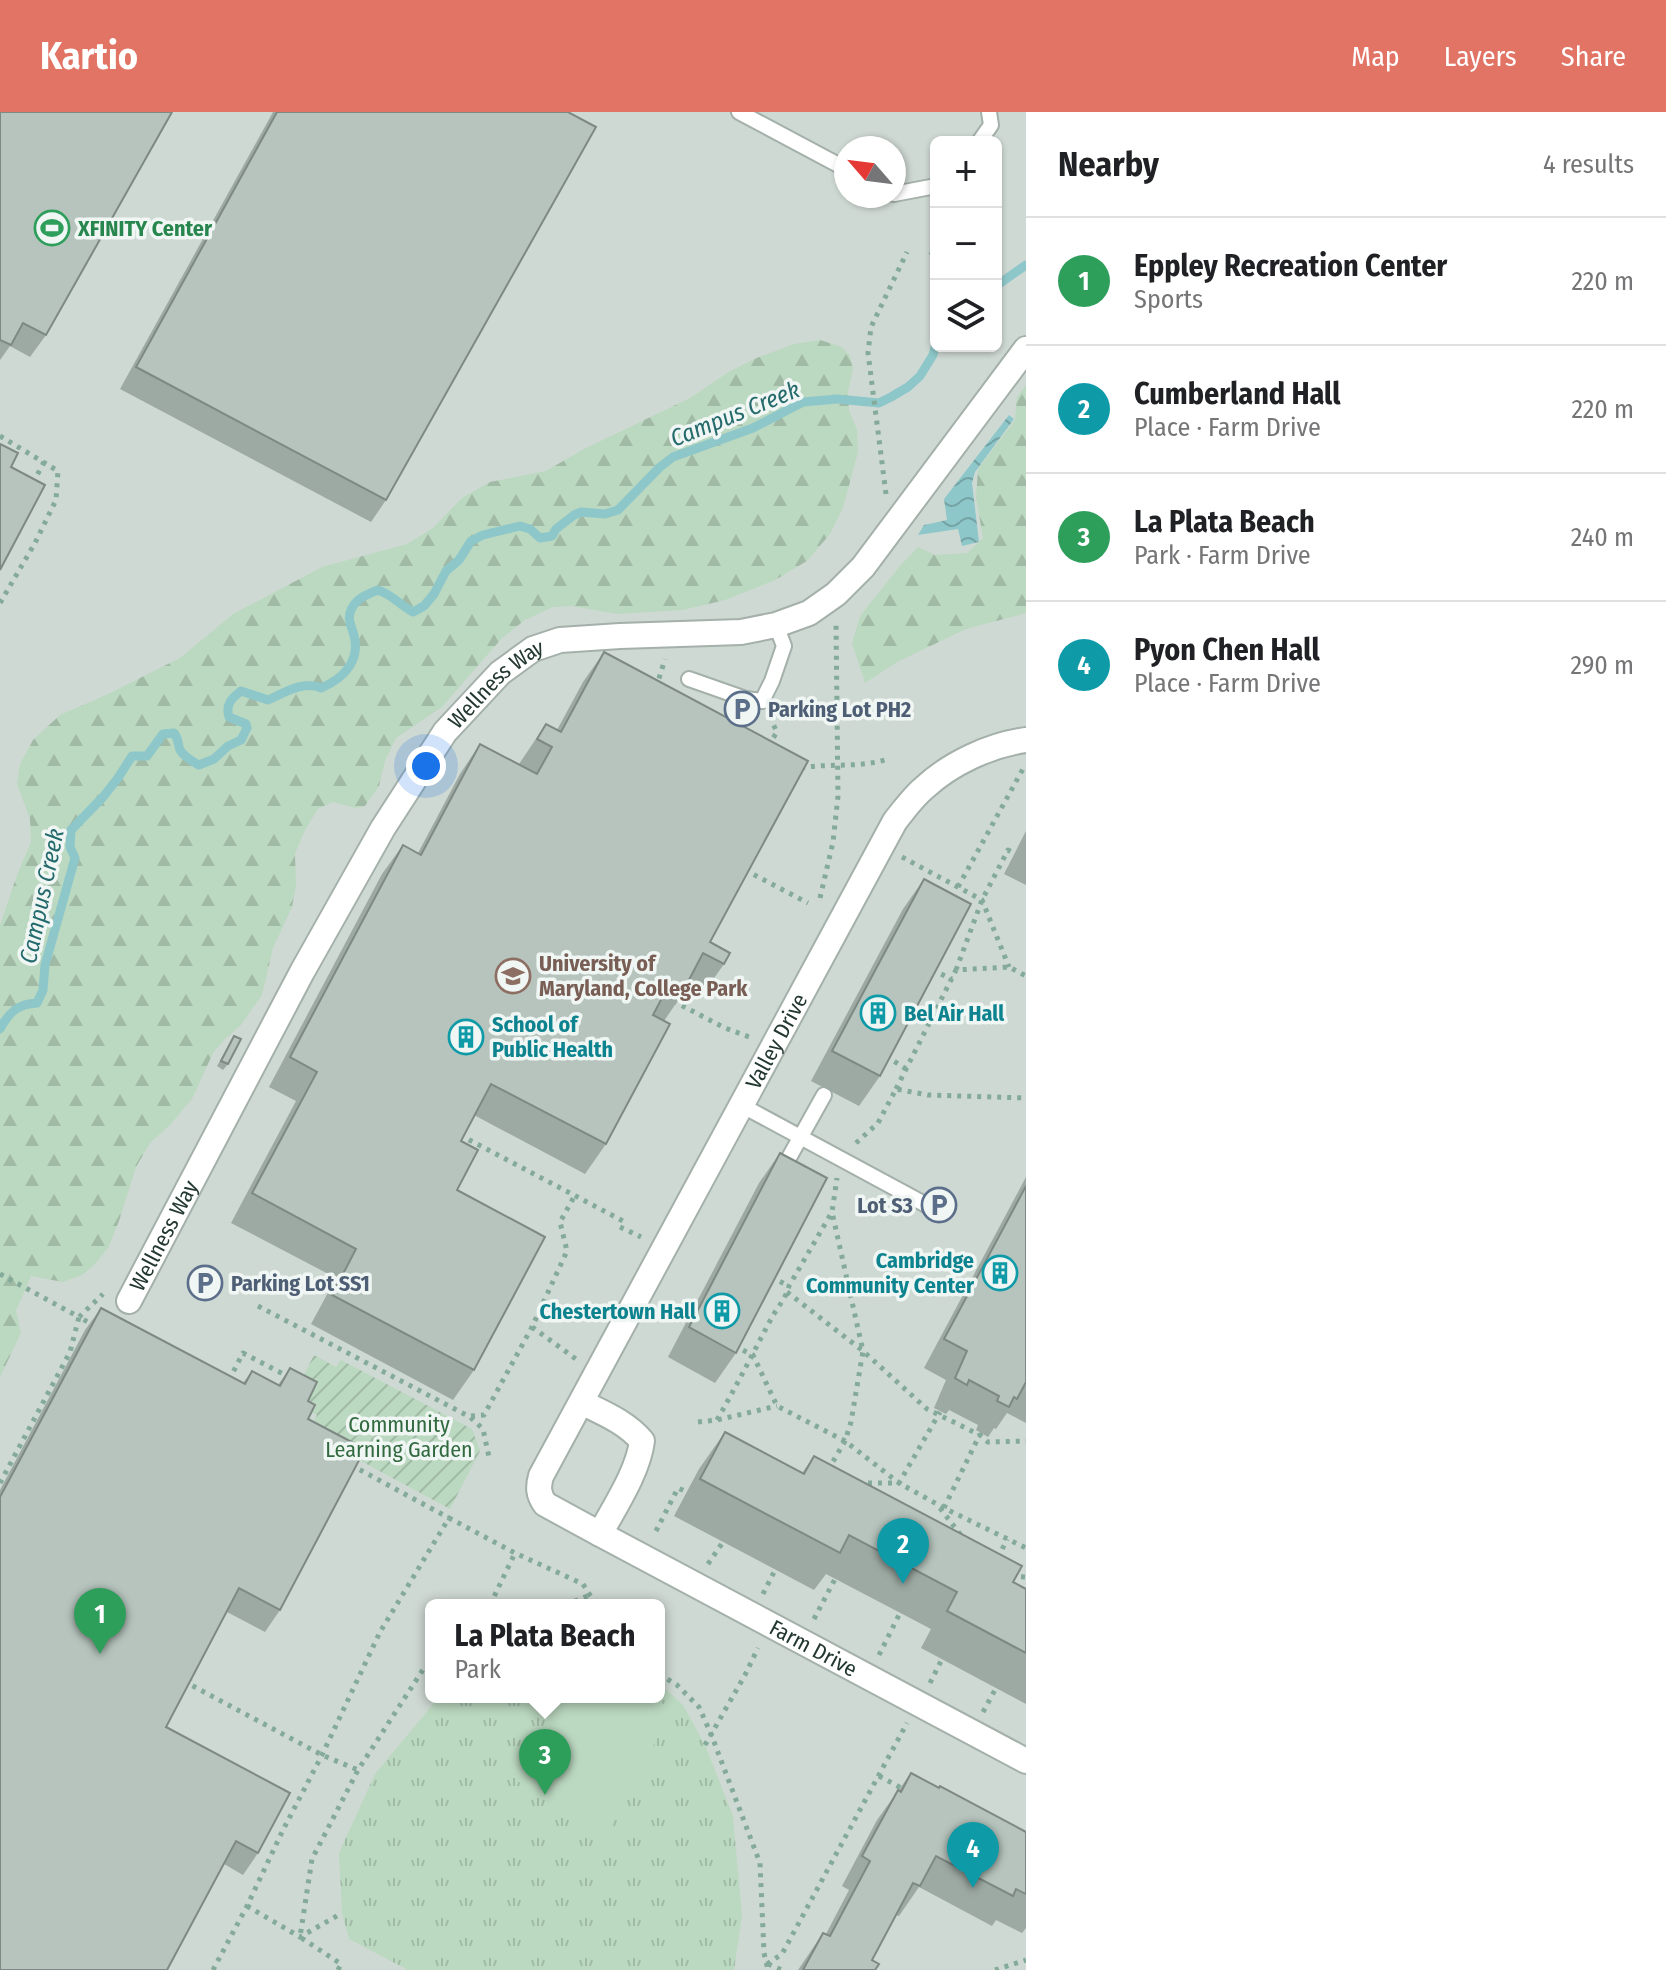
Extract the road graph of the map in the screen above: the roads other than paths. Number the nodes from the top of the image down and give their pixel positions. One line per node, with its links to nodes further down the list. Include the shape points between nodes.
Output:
1 (739, 112): 4 (lane)
2 (989, 112): 3 (lane, via 991,125)
3 (983, 136)
4 (834, 163)
5 (930, 187): 6 (lane)
6 (906, 192)
7 (1026, 349): 8 (street, Wellness Way, via 863,567 809,613)
8 (776, 625): 9 (lane, via 784,646 762,701); 16 (street, Wellness Way, via 741,632 560,640 533,649 500,673 445,732 383,828)
9 (689, 679)
10 (1026, 740): 12 (street, Valley Drive, via 985,751 951,768 925,787 895,821)
11 (824, 1095): 13 (lane)
12 (741, 1105): 13 (lane); 17 (street, Valley Drive)
13 (800, 1137): 14 (lane); 15 (lane)
14 (775, 1182)
15 (943, 1214)
16 (129, 1301)
17 (581, 1402): 18 (street, via 623,1423 642,1441); 18 (street, Valley Drive, via 541,1476 539,1495 554,1511)
18 (600, 1534): 19 (street, Farm Drive)
19 (1026, 1761)

